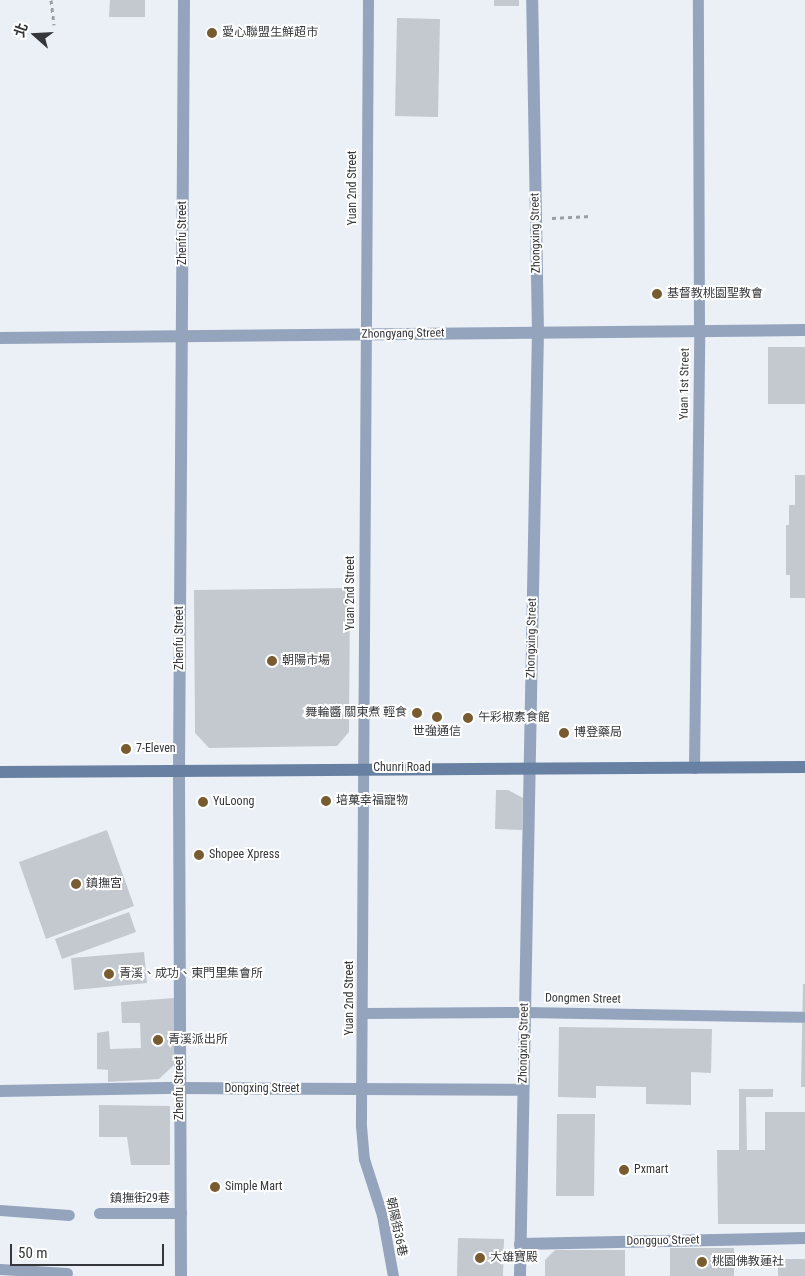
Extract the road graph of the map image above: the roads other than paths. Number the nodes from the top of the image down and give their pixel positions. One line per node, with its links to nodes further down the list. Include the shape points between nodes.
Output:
1 (184, 0): 9 (street, Zhenfu Street)
2 (368, 0): 8 (lane, Yuan 2nd Street)
3 (532, 0): 7 (street, Zhongxing Street)
4 (698, 0): 6 (lane, Yuan 1st Street)
5 (805, 330): 6 (street, Zhongyang Street)
6 (699, 332): 7 (street, Zhongyang Street); 14 (lane, Yuan 1st Street)
7 (538, 333): 8 (street, Zhongyang Street); 13 (street, Zhongxing Street)
8 (367, 335): 9 (street, Zhongyang Street); 12 (lane, Yuan 2nd Street)
9 (182, 337): 10 (street, Zhongyang Street); 16 (street, Zhenfu Street)
10 (0, 338)
11 (805, 767): 14 (street, Chunri Road)
12 (364, 768): 13 (street, Chunri Road); 16 (street, Chunri Road); 18 (lane, Yuan 2nd Street)
13 (530, 768): 14 (street, Chunri Road); 17 (street, Zhongxing Street)
14 (694, 768)
15 (0, 772): 16 (street, Chunri Road)
16 (179, 772): 20 (street, Zhenfu Street)
17 (525, 1012): 18 (lane, Dongmen Street); 19 (lane, Dongmen Street); 22 (street, Zhongxing Street)
18 (364, 1013): 21 (lane, Yuan 2nd Street)
19 (802, 1017)
20 (180, 1088): 21 (street, Dongxing Street); 23 (street, Dongxing Street); 27 (street, Zhenfu Street)
21 (364, 1090): 22 (street, Dongxing Street); 24 (lane, Yuan 2nd Street, via 364,1159)
22 (523, 1090): 30 (street, Zhongxing Street)
23 (0, 1091)
24 (372, 1184): 34 (lane, 朝陽街36巷, via 382,1215)
25 (0, 1210): 28 (lane)
26 (99, 1213): 27 (lane, 鎮撫街29巷)
27 (181, 1213): 33 (street, Zhenfu Street)
28 (69, 1216)
29 (805, 1238): 30 (street, Dongguo Street)
30 (520, 1244): 35 (street, Zhongxing Street)
31 (0, 1269): 32 (lane)
32 (67, 1273)
33 (181, 1276)
34 (393, 1276)
35 (520, 1276)

